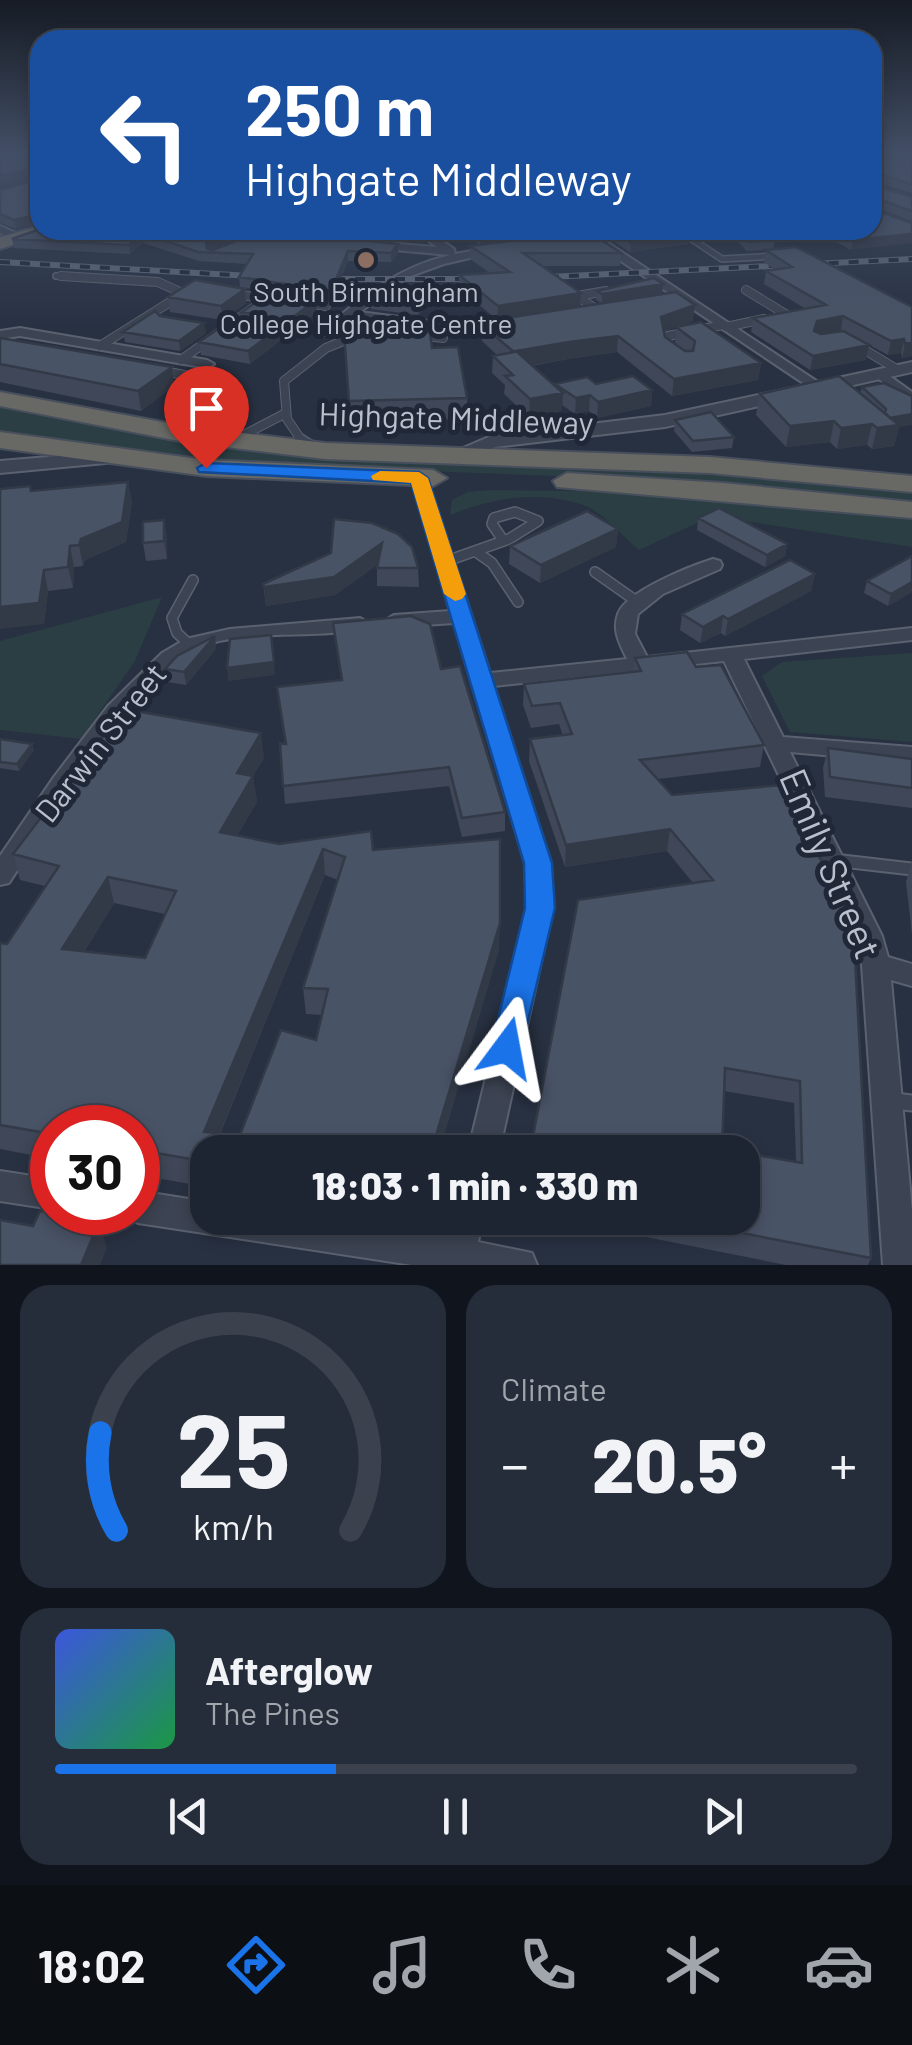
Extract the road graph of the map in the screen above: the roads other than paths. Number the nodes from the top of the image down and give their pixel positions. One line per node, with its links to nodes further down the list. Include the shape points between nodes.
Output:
1 (0, 229): 2 (street)
2 (10, 240)
3 (304, 240): 8 (street)
4 (435, 240): 13 (street)
5 (561, 240): 10 (street)
6 (593, 240): 21 (street)
7 (693, 240): 15 (lane, via 722,259)
8 (328, 241): 9 (street)
9 (343, 242)
10 (551, 242)
11 (361, 244): 13 (street)
12 (512, 248): 14 (street)
13 (452, 252): 14 (street)
14 (473, 254): 28 (street, via 398,274)
15 (790, 254)
16 (56, 276): 41 (lane, via 158,282 180,292)
17 (622, 288): 27 (lane, via 577,296)
18 (746, 290): 32 (lane, via 787,315)
19 (229, 293): 20 (lane)
20 (266, 299): 22 (lane); 33 (lane)
21 (684, 299): 24 (street); 32 (street)
22 (281, 300)
23 (296, 302): 25 (lane)
24 (656, 303)
25 (326, 306)
26 (619, 309): 27 (street)
27 (600, 312): 29 (street)
28 (350, 314): 31 (street, via 475,331); 35 (street)
29 (570, 317)
30 (202, 326): 33 (lane)
31 (514, 326)
32 (725, 326): 42 (lane, via 665,338); 46 (street)
33 (222, 329): 34 (lane); 43 (lane)
34 (240, 331)
35 (330, 332)
36 (410, 334): 39 (lane)
37 (0, 335): 41 (street, via 20,332)
38 (358, 335): 50 (lane, via 326,348 284,381)
39 (443, 338)
40 (848, 340): 45 (lane)
41 (99, 350): 43 (street)
42 (678, 354)
43 (191, 365): 44 (lane); 47 (lane, via 215,384 211,393)
44 (145, 367)
45 (897, 370): 46 (street); 49 (street)
46 (834, 390): 54 (street, via 577,439 491,442)
47 (186, 397)
48 (0, 399): 52 (highway, Highgate Middleway)
49 (912, 400)
50 (286, 413): 52 (lane); 53 (lane, via 298,440)
51 (0, 440): 55 (highway, Highgate Middleway)
52 (230, 440): 53 (highway, Highgate Middleway)
53 (325, 451): 54 (highway, Highgate Middleway)
54 (452, 457): 58 (highway, Highgate Middleway, via 690,464)
55 (109, 458): 56 (street); 57 (highway, Highgate Middleway)
56 (0, 467)
57 (419, 478): 59 (highway, Highgate Middleway, via 661,486); 62 (street)
58 (912, 484)
59 (912, 510)
60 (503, 540): 60 (lane, via 534,528 538,521 515,512 494,518); 61 (lane)
61 (474, 551): 62 (lane); 66 (lane, via 492,563)
62 (444, 562): 68 (street)
63 (714, 565): 67 (street)
64 (595, 572): 67 (lane)
65 (193, 580): 70 (lane, via 172,618)
66 (518, 602)
67 (639, 603): 72 (street, via 628,612 625,634)
68 (462, 616): 70 (street, Darwin Street); 73 (street)
69 (912, 634): 71 (street)
70 (190, 644): 78 (street, Darwin Street, via 146,677)
71 (731, 654): 72 (street); 74 (street, Emily Street)
72 (640, 664): 73 (street)
73 (480, 680): 82 (street, via 538,863 540,908)
74 (778, 744): 75 (street); 76 (street, Emily Street)
75 (912, 754)
76 (833, 860): 77 (lane); 79 (street, Emily Street)
77 (912, 869)
78 (0, 876)
79 (876, 965): 80 (street); 81 (street, Emily Street)
80 (912, 974)
81 (899, 1102): 89 (street, Emily Street)
82 (487, 1135)
83 (0, 1186): 84 (street)
84 (30, 1191)
85 (160, 1212): 87 (street)
86 (464, 1235): 87 (street)
87 (457, 1260): 88 (street)
88 (520, 1265)
89 (900, 1265)

